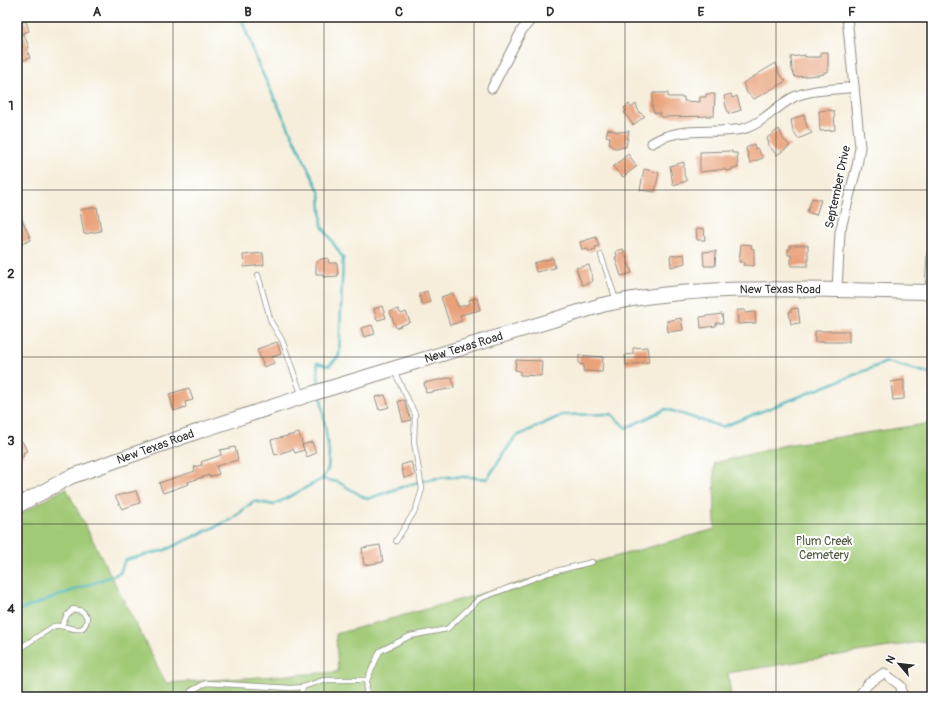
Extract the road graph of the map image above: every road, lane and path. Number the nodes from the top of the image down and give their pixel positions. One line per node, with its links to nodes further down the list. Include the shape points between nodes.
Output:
1 (847, 17): 3 (street, September Drive)
2 (530, 18): 4 (street)
3 (854, 87): 5 (street, via 794,97 744,129 677,132 665,135); 9 (street, September Drive, via 860,147 840,232)
4 (492, 88)
5 (652, 143)
6 (932, 254): 10 (street)
7 (601, 255): 11 (lane)
8 (258, 275): 13 (lane, via 271,322 282,340)
9 (837, 290): 10 (main road, New Texas Road); 11 (main road, New Texas Road, via 688,291)
10 (931, 292)
11 (617, 302): 12 (main road, New Texas Road)
12 (393, 369): 13 (main road, New Texas Road); 15 (lane, via 415,414 414,442 422,489 416,510)
13 (302, 397): 14 (main road, New Texas Road, via 70,477)
14 (17, 506)
15 (396, 541)
16 (592, 562): 19 (lane, via 548,572 479,598 447,629 410,636 380,651)
17 (62, 625): 17 (lane, via 76,630 81,629 87,617 82,611 73,609); 18 (lane, via 54,626)
18 (17, 650)
19 (368, 680): 20 (lane, via 323,680); 23 (lane)
20 (303, 687): 21 (lane, via 206,683 191,691); 22 (lane)
21 (187, 697)
22 (300, 697)
23 (366, 697)
24 (858, 697): 25 (street, via 868,684 884,673 901,686)
25 (902, 697)

